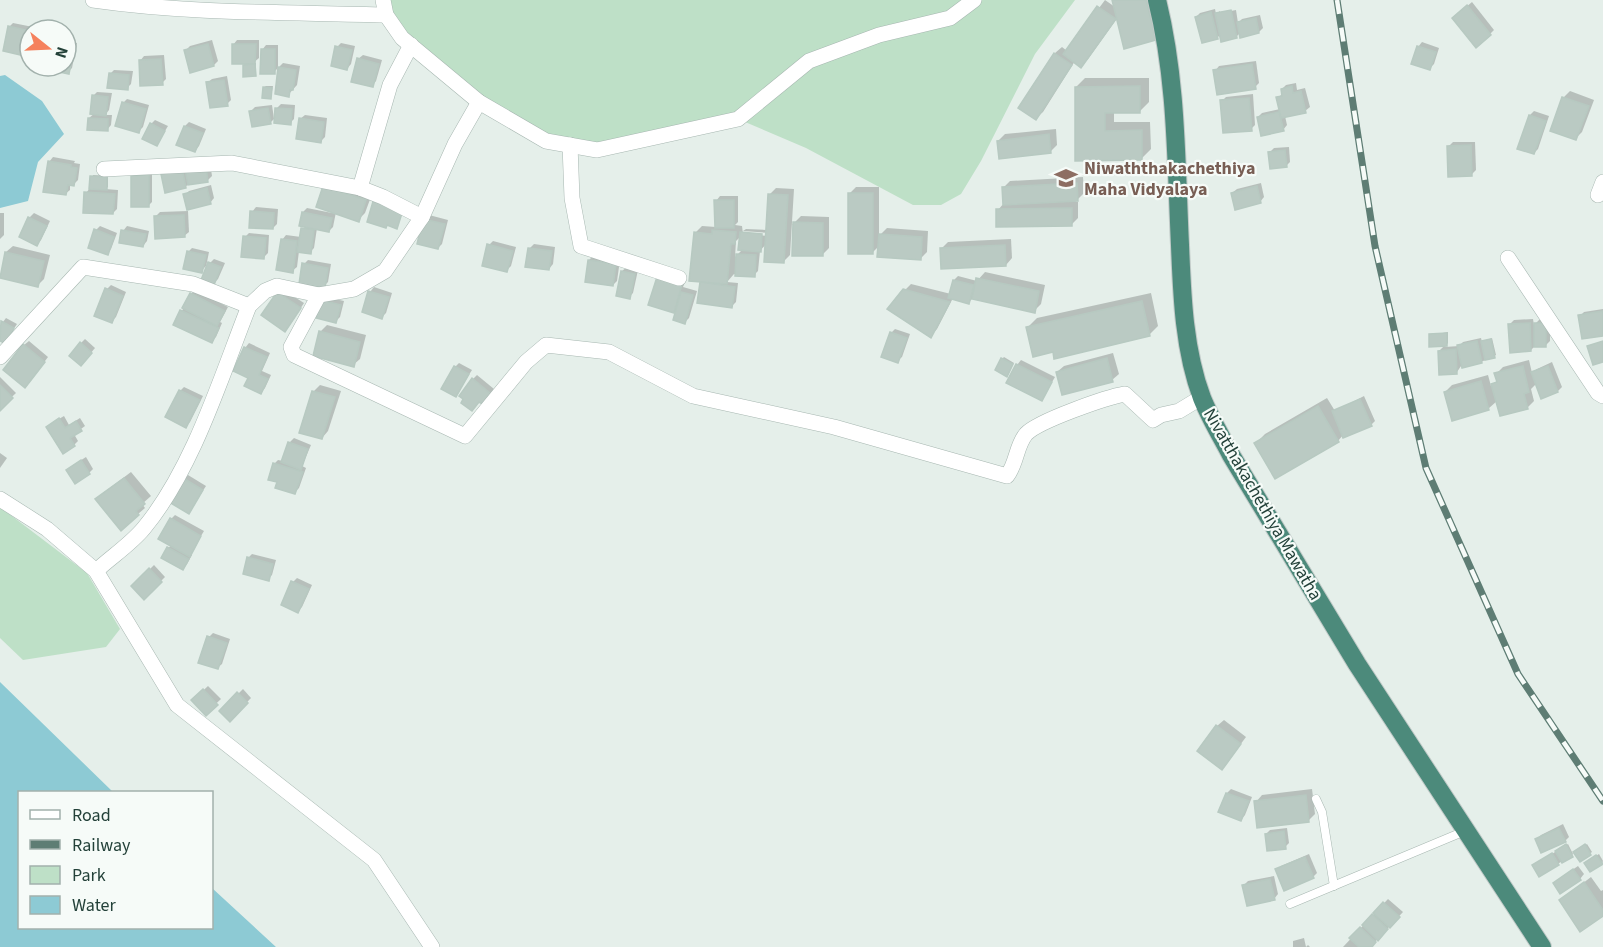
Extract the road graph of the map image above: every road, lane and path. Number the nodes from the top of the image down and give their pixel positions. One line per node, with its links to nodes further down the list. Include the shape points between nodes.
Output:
1 (93, 0): 5 (street, via 202,12)
2 (383, 0): 5 (street)
3 (974, 0): 8 (street, via 950,18 879,35 809,61 738,119 597,150)
4 (1157, 0): 18 (highway, Nivatthakachethiya Mawatha, via 1172,76 1183,300 1191,360)
5 (387, 15): 6 (street)
6 (411, 45): 7 (street); 10 (street, via 390,85)
7 (478, 102): 8 (street, via 546,141); 11 (street)
8 (570, 145): 13 (street, via 572,198 581,246)
9 (104, 169): 10 (street, via 232,163)
10 (360, 188): 11 (street)
11 (422, 217): 14 (street, via 385,271 354,289)
12 (1508, 258): 17 (street)
13 (679, 278)
14 (319, 296): 15 (street, via 277,286); 18 (street, via 291,347 294,355 465,436 526,362 546,345 609,352 693,396 834,427 1007,476 1027,433 1042,423 1111,396 1125,394 1154,420)
15 (249, 306): 16 (street, via 193,284 83,267); 20 (street, via 196,441 166,497 143,529)
16 (0, 357)
17 (1603, 396)
18 (1202, 397): 22 (highway, Nivatthakachethiya Mawatha, via 1231,455 1346,645)
19 (0, 499): 20 (street, via 47,529)
20 (96, 571): 25 (street, via 177,705 374,860)
21 (1316, 799): 23 (lane, via 1322,812)
22 (1467, 831): 23 (lane); 26 (highway, Nivatthakachethiya Mawatha)
23 (1334, 886): 24 (lane)
24 (1290, 904)
25 (432, 947)
26 (1542, 947)

